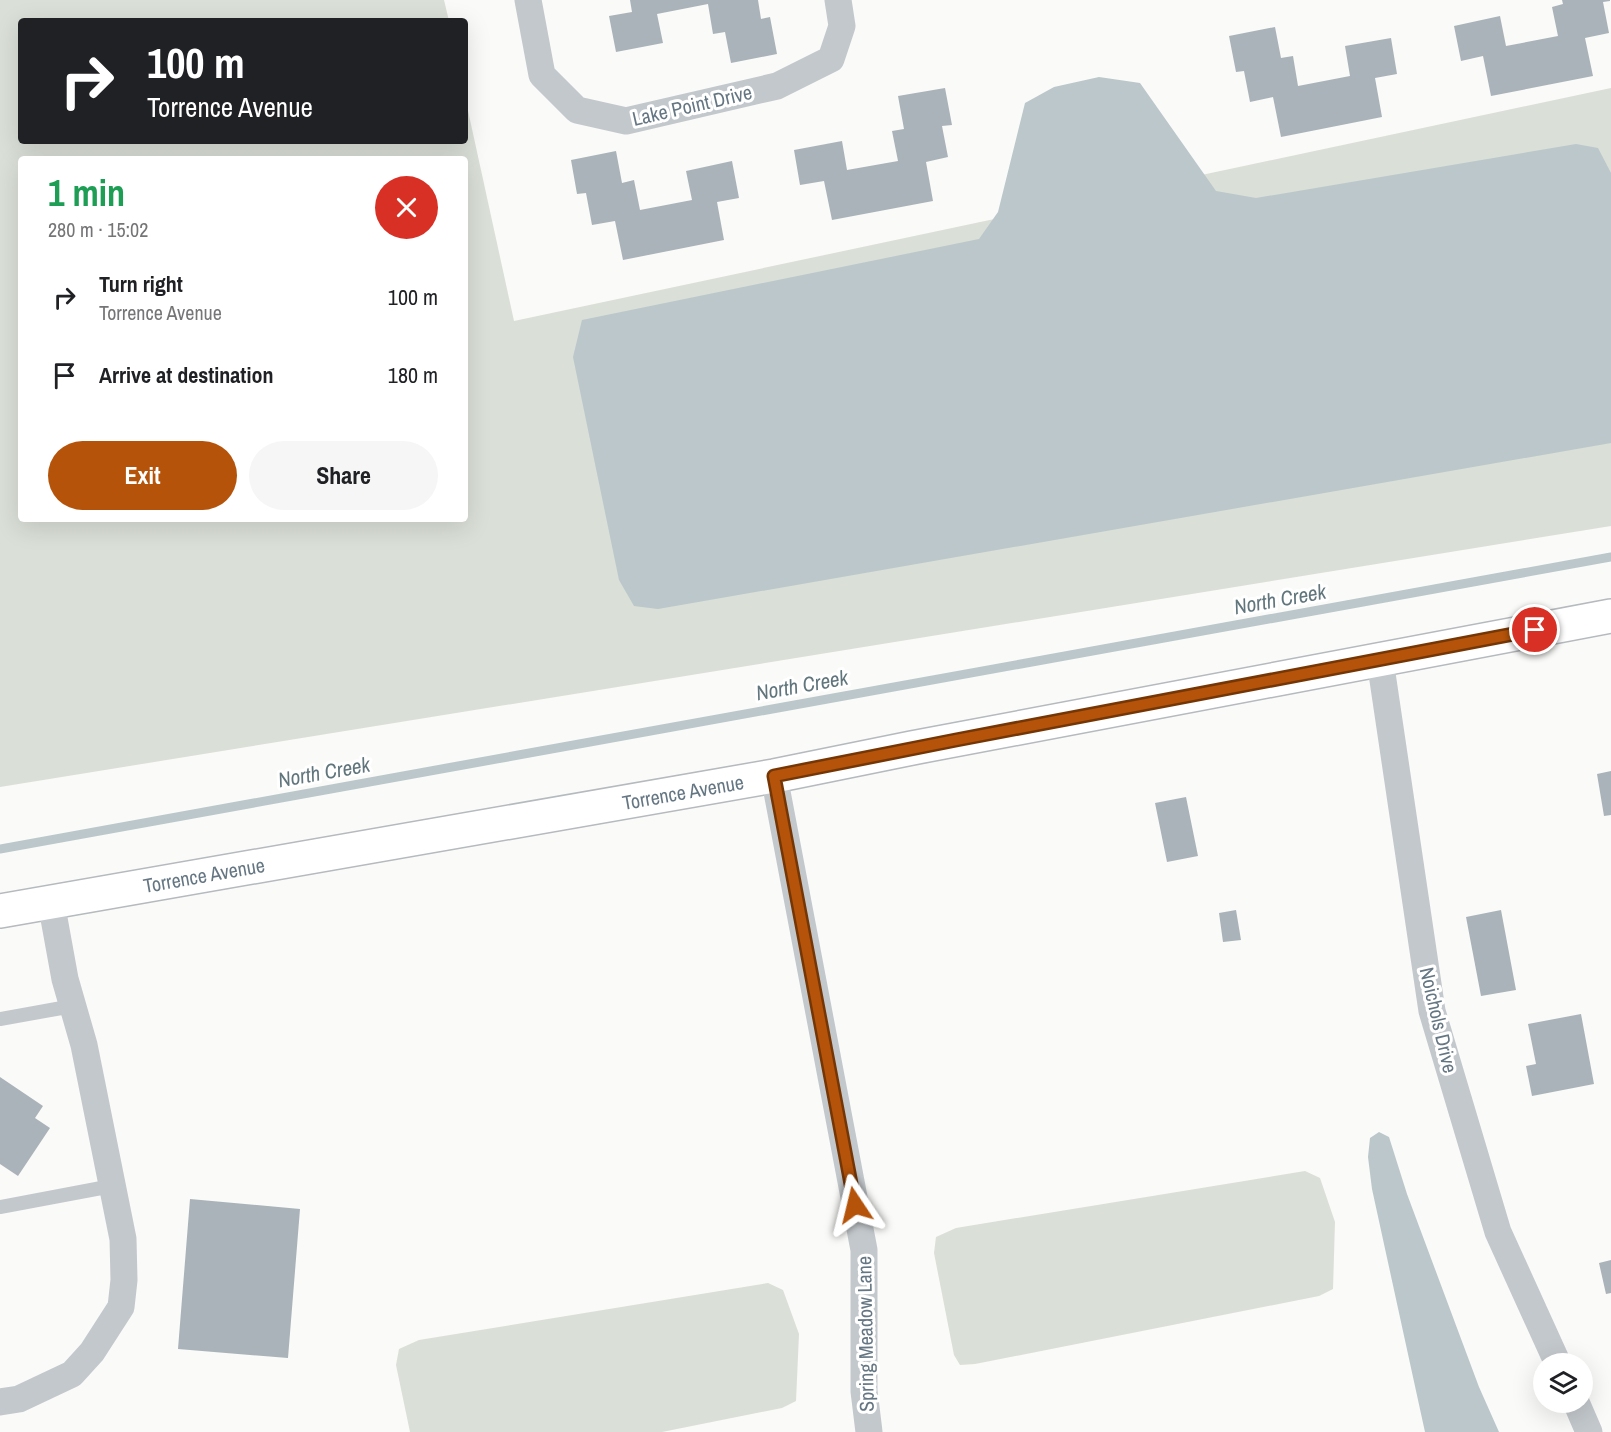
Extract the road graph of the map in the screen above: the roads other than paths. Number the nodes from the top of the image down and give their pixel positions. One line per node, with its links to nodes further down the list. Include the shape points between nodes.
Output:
1 (528, 0): 2 (street, Lake Point Drive, via 542,75 577,110 626,121 777,86 831,59 842,26)
2 (838, 0)
3 (1611, 616): 4 (main road, Torrence Avenue)
4 (1380, 660): 5 (main road, Torrence Avenue); 12 (street, Noichols Drive, via 1432,1011 1498,1232)
5 (774, 776): 6 (main road, Torrence Avenue); 15 (street, Spring Meadow Lane, via 864,1250 864,1391)
6 (51, 902): 7 (main road, Torrence Avenue); 8 (street)
7 (0, 911)
8 (73, 1006): 9 (lane); 10 (street)
9 (0, 1019)
10 (112, 1186): 11 (lane); 13 (street, via 123,1239 121,1307 92,1352 72,1374 19,1399)
11 (0, 1207)
12 (1553, 1353)
13 (0, 1402)
14 (1581, 1413): 16 (street)
15 (869, 1432)
16 (1589, 1432)

